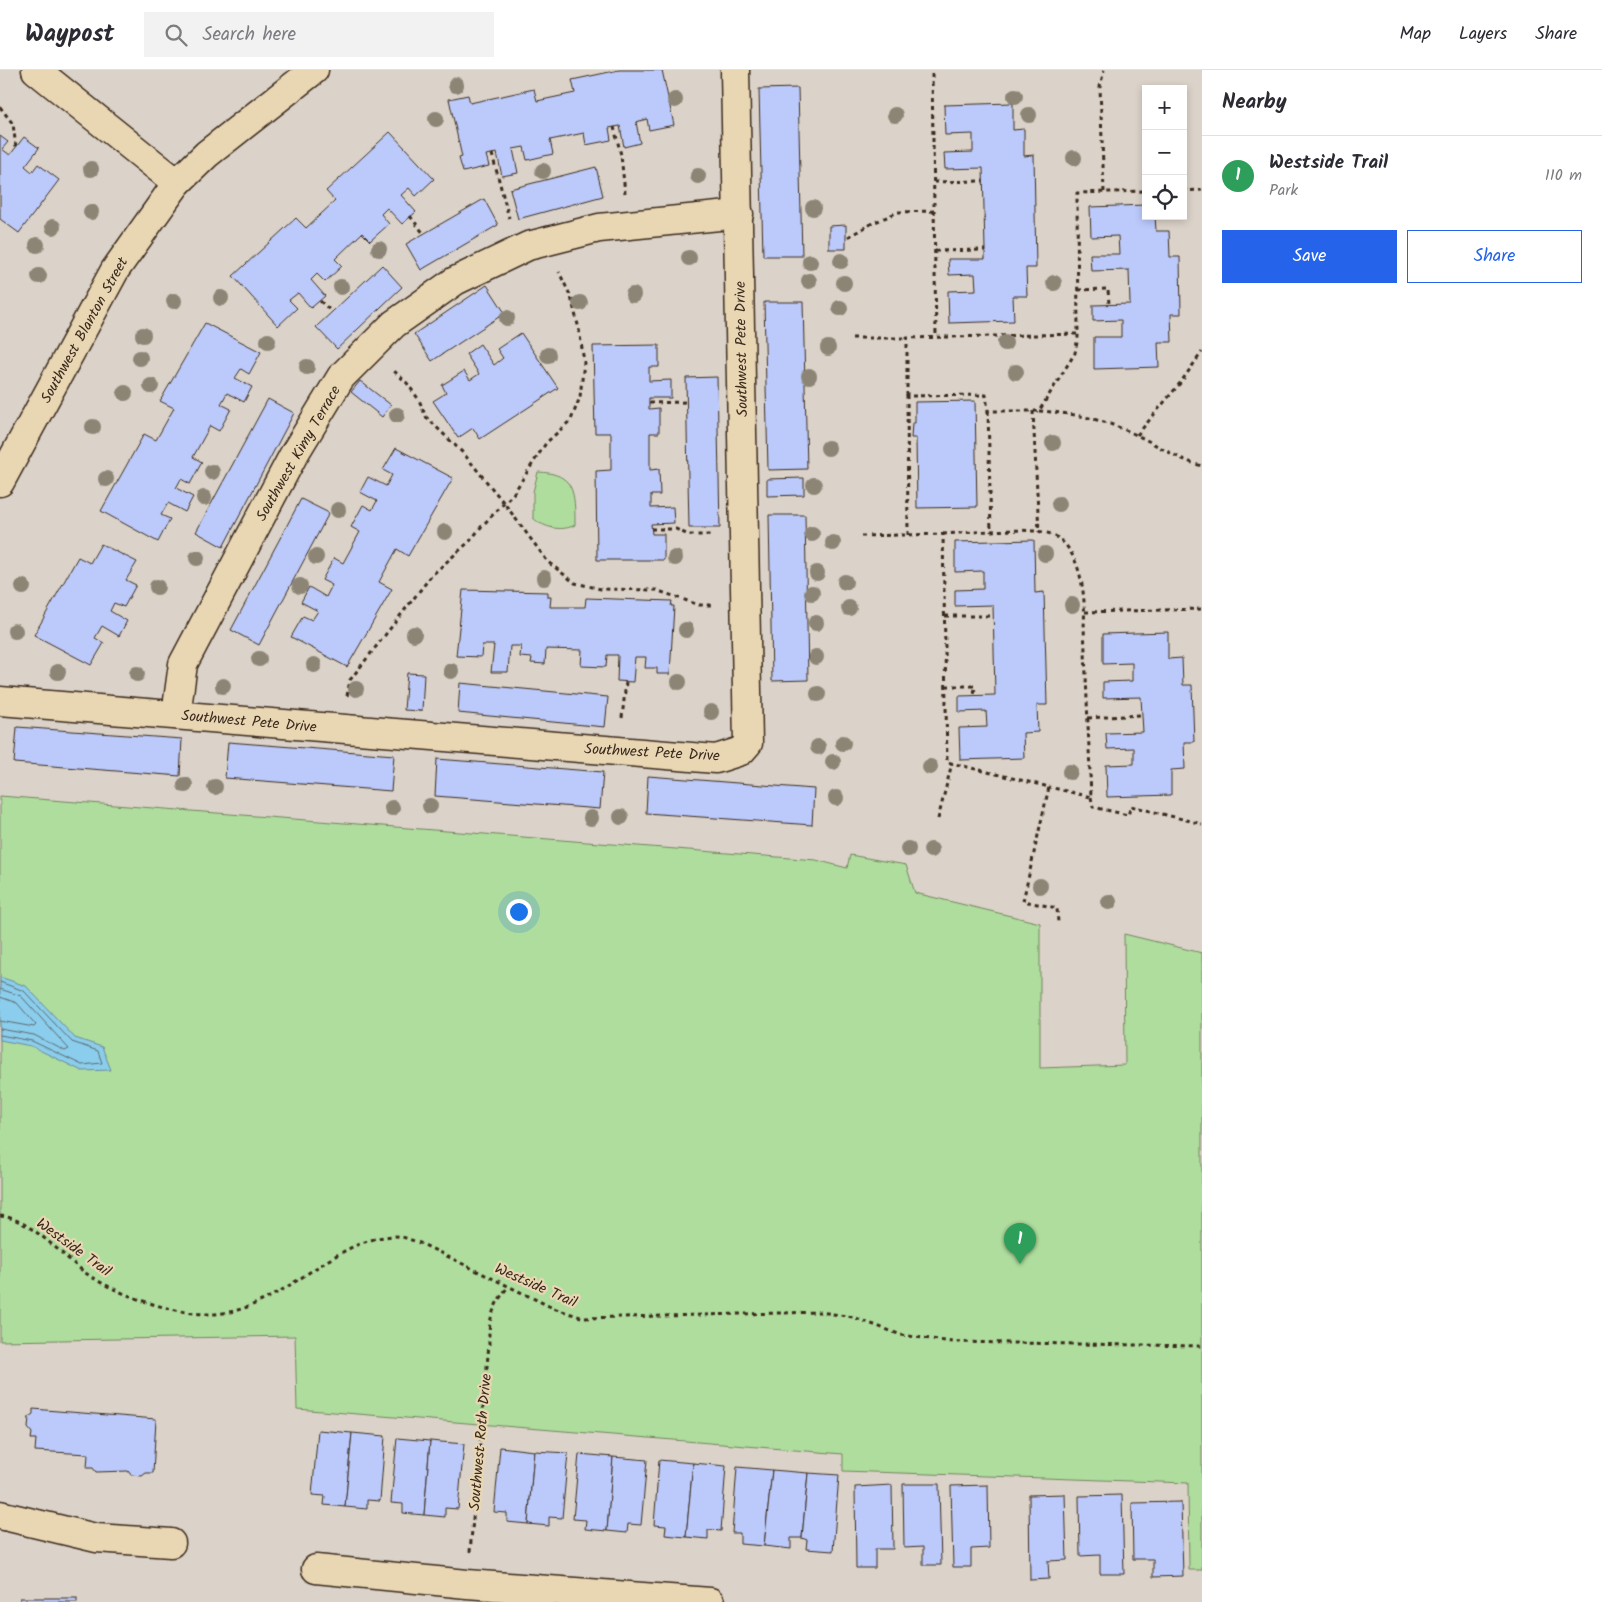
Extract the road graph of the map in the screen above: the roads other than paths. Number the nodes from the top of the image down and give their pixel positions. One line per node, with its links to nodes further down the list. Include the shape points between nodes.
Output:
1 (36, 70): 4 (street)
2 (314, 70): 4 (street, Southwest Blanton Street, via 207,154)
3 (734, 70): 5 (street, Southwest Pete Drive)
4 (177, 183): 6 (street, Southwest Blanton Street, via 115,270)
5 (739, 214): 8 (street, Southwest Kimy Terrace, via 598,228 534,245 455,281 394,324 341,378 293,456 183,664); 8 (street, Southwest Pete Drive, via 748,743 742,751 716,759)
6 (0, 482)
7 (0, 701): 8 (street, Southwest Pete Drive)
8 (176, 715)
9 (0, 1515): 10 (street, via 96,1538)
10 (171, 1543)
11 (316, 1569): 12 (street)
12 (468, 1593): 13 (street)
13 (710, 1602)

